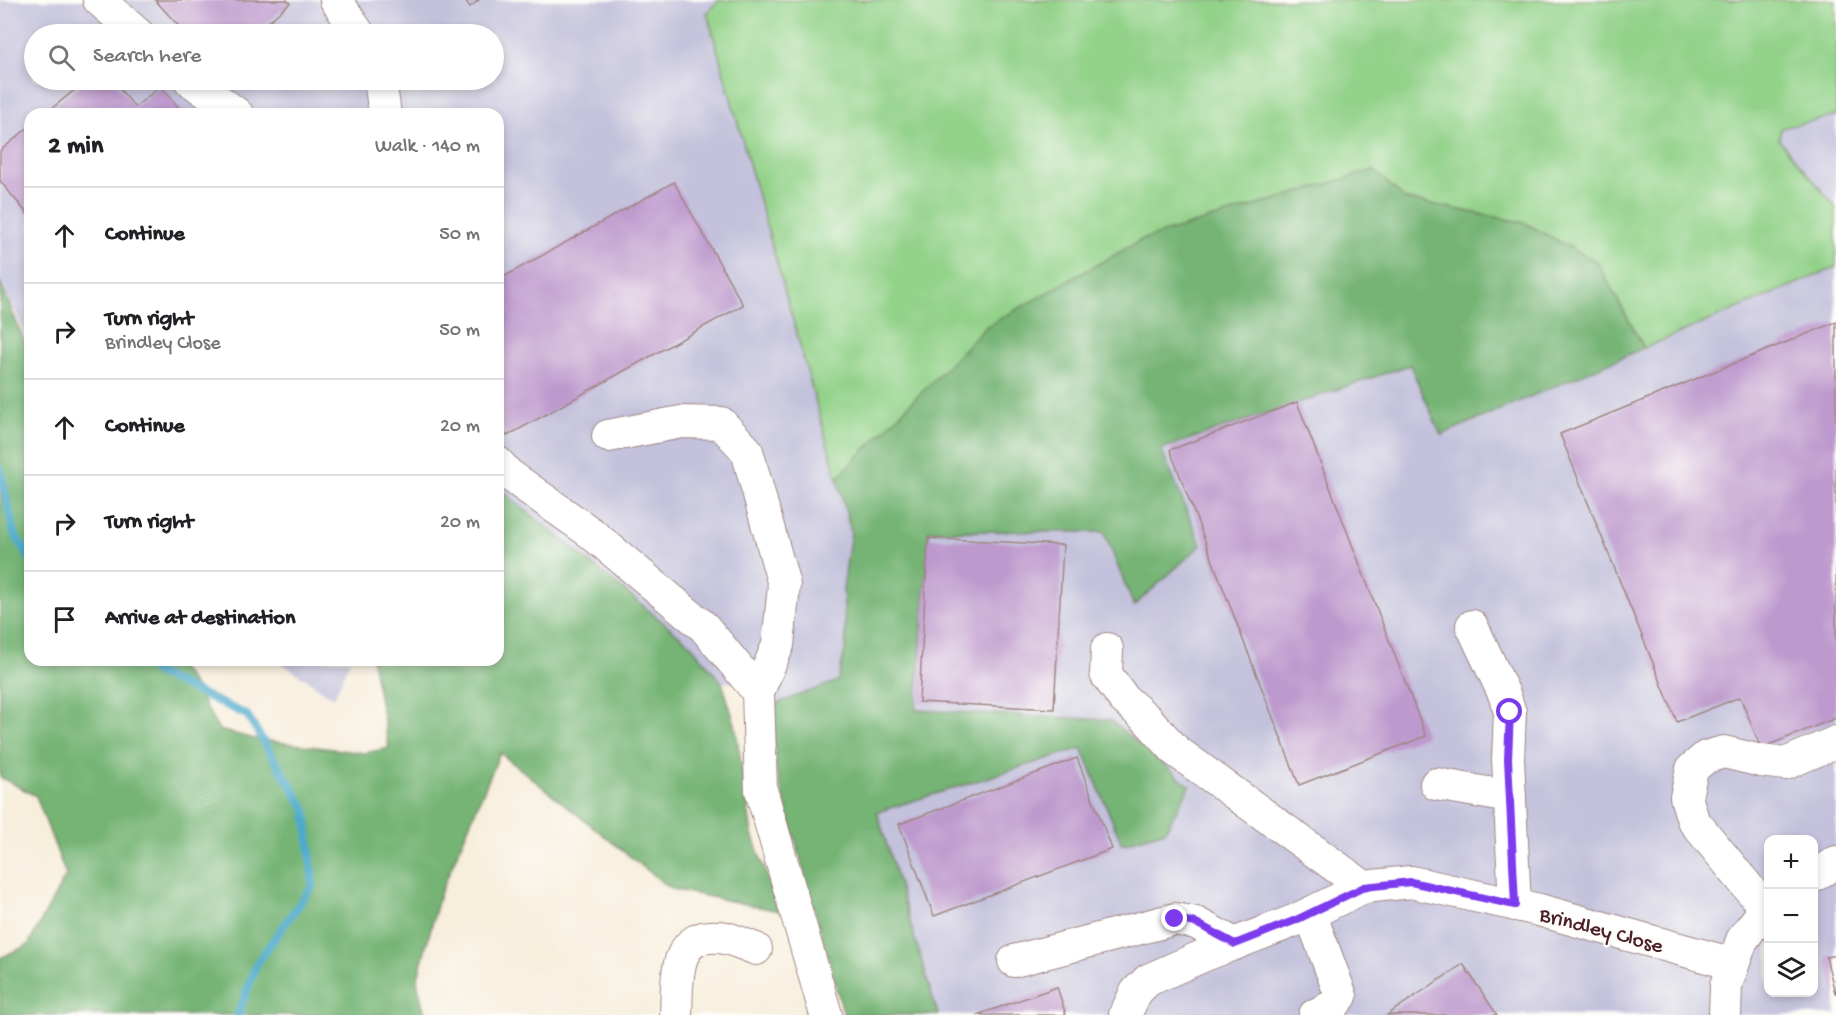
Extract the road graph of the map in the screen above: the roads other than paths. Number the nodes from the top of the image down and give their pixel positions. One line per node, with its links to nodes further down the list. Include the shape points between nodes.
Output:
1 (99, 0): 3 (street)
2 (336, 0): 4 (street)
3 (127, 24)
4 (352, 24)
5 (204, 90): 7 (street)
6 (381, 90): 8 (street)
7 (229, 108)
8 (384, 108)
9 (608, 436): 13 (street, via 681,422 721,423 747,451 784,585 778,645)
10 (504, 470): 13 (street, via 591,533 704,627)
11 (1472, 626): 16 (street, via 1510,712)
12 (1107, 649): 19 (street, via 1106,674 1124,699 1176,751)
13 (758, 692): 29 (street, via 761,790)
14 (1836, 742): 20 (street, via 1785,764 1724,752 1706,757 1692,769 1686,797 1693,820)
15 (1436, 784): 16 (street)
16 (1510, 796): 21 (street)
17 (1836, 862): 18 (street)
18 (1818, 873)
19 (1364, 887): 21 (street, Brindley Close, via 1411,882); 23 (street, Brindley Close)
20 (1764, 903)
21 (1515, 905): 27 (street, Brindley Close)
22 (1764, 911): 27 (street, via 1742,940)
23 (1303, 916): 24 (street, Brindley Close); 31 (street, via 1341,996 1334,1005)
24 (1235, 944): 26 (street, via 1196,923 1175,919); 30 (street, Brindley Close, via 1148,980 1136,992)
25 (756, 949): 28 (street, via 720,937 703,938 688,945 679,963)
26 (1014, 961)
27 (1733, 964): 32 (street, via 1726,985)
28 (676, 1015)
29 (826, 1015)
30 (1125, 1015)
31 (1315, 1015)
32 (1725, 1015)

